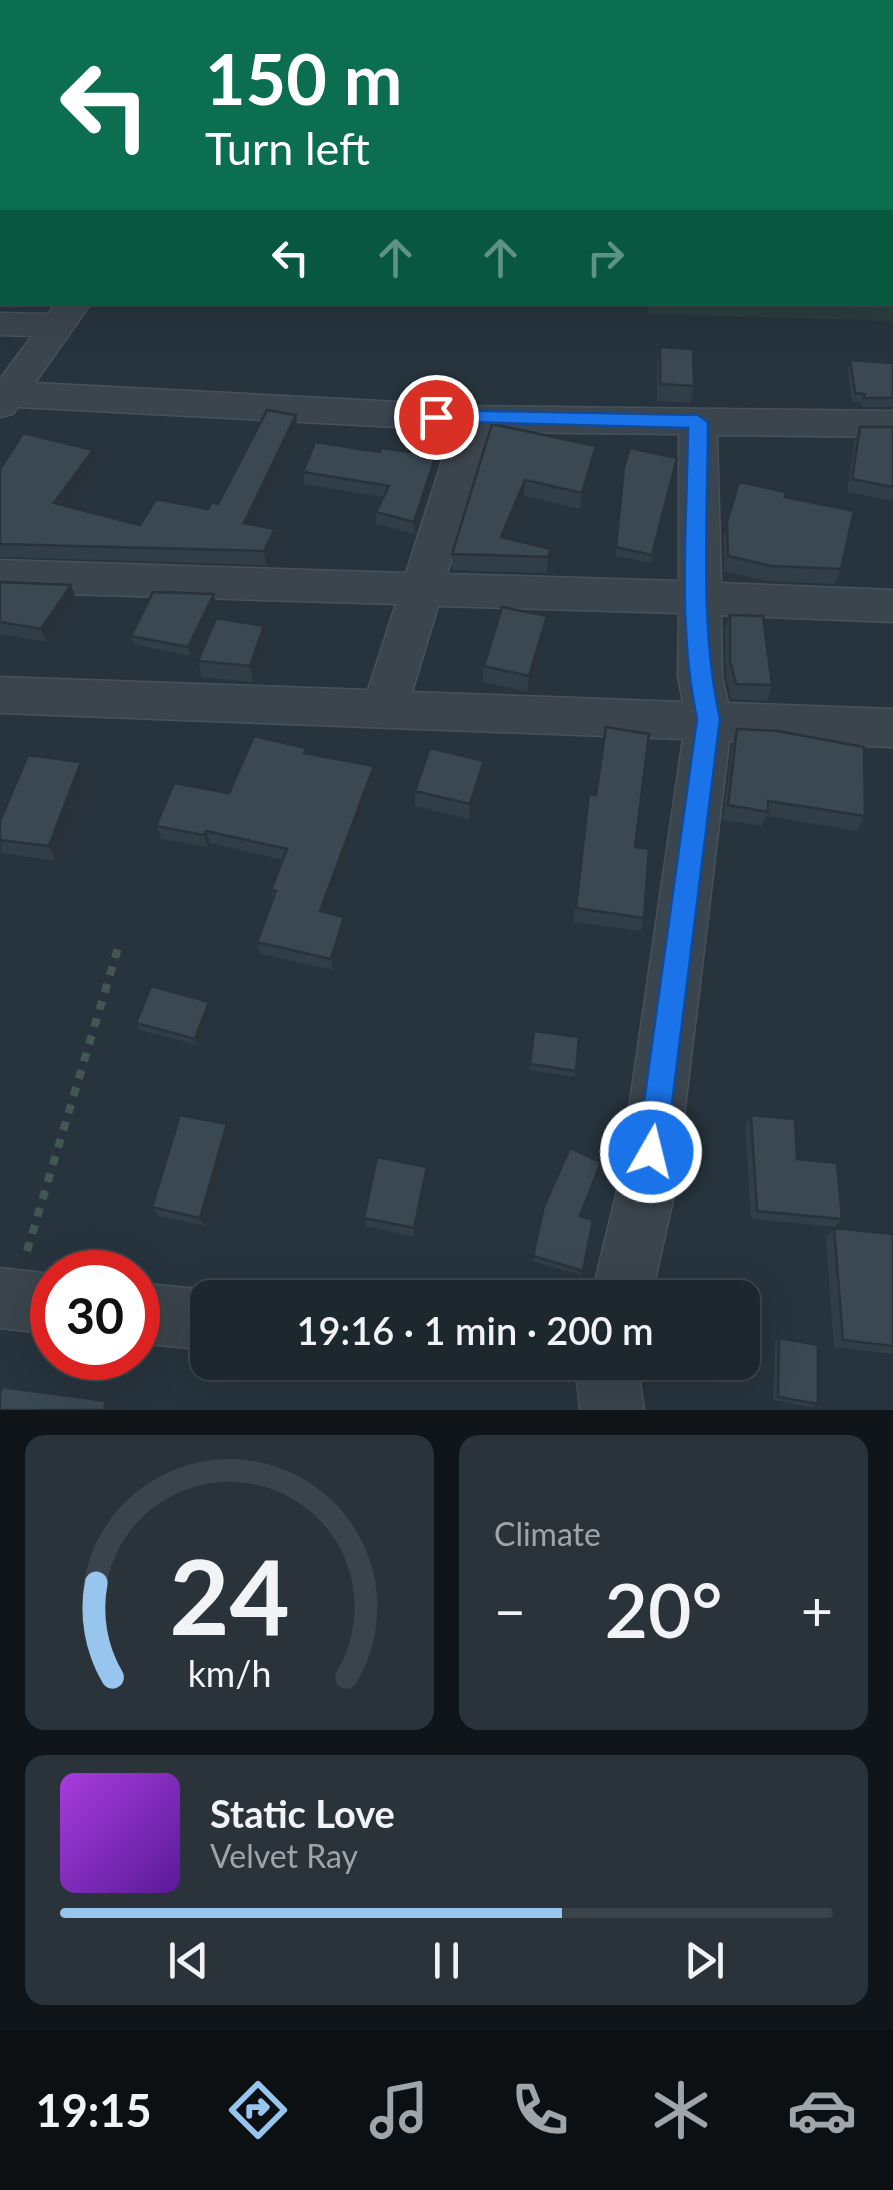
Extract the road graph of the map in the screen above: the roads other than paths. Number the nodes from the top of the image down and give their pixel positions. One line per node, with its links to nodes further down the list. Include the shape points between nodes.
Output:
1 (67, 314): 2 (street); 3 (street)
2 (0, 324)
3 (4, 399): 4 (street)
4 (475, 419): 5 (street); 8 (street)
5 (698, 422): 6 (street); 9 (street)
6 (893, 424)
7 (0, 576): 8 (street)
8 (420, 589): 9 (street); 12 (street)
9 (700, 598): 10 (street); 13 (street, via 700,676)
10 (893, 606)
11 (0, 695): 12 (street)
12 (385, 708): 13 (street)
13 (709, 719): 14 (street); 15 (street, via 646,1191)
14 (893, 728)
15 (625, 1280)
16 (160, 1315): 17 (street)
17 (190, 1318)
18 (608, 1380): 19 (street)
19 (612, 1410)

